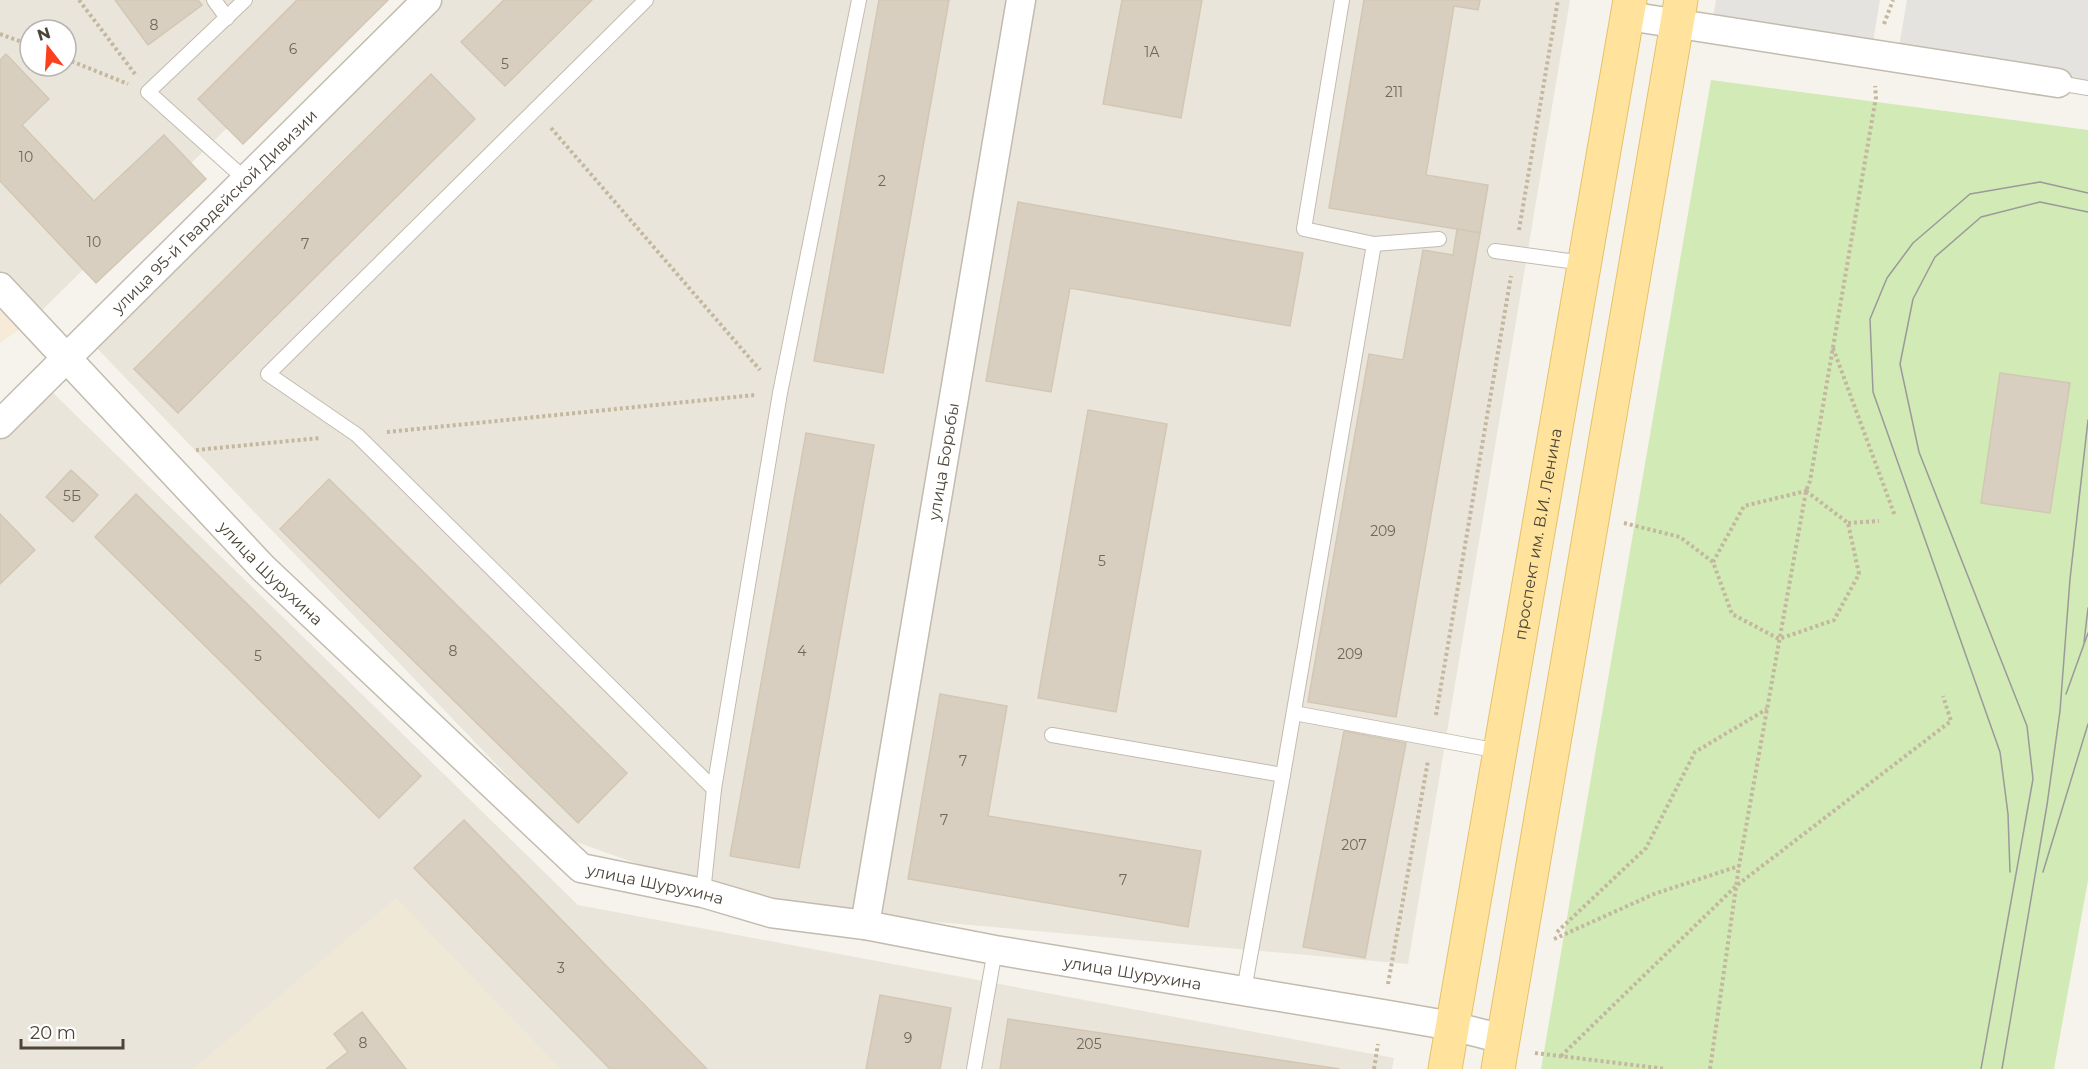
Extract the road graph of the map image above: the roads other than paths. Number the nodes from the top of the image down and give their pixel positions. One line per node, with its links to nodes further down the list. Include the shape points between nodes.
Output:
1 (214, 0): 10 (lane)
2 (245, 0): 10 (lane)
3 (428, 0): 13 (street, улица 95-й Гвардейской Дивизии)
4 (646, 0): 25 (lane, via 268,374 357,435)
5 (859, 0): 25 (lane, via 780,393)
6 (1021, 0): 27 (street, улица Борьбы)
7 (1342, 0): 15 (lane, via 1304,229)
8 (1625, 5): 9 (street); 17 (main road, проспект им. В.И. Ленина)
9 (1679, 12): 11 (street, via 1871,54); 31 (main road)
10 (227, 18): 13 (lane, via 148,92)
11 (2058, 83): 12 (lane)
12 (2088, 88)
13 (246, 180): 19 (street, улица 95-й Гвардейской Дивизии)
14 (1439, 239): 15 (lane)
15 (1374, 244): 21 (lane)
16 (1495, 251): 17 (lane)
17 (1584, 263): 23 (main road, проспект им. В.И. Ленина)
18 (0, 287): 19 (street, улица Шурухина)
19 (66, 358): 20 (street, улица 95-й Гвардейской Дивизии); 26 (street, улица Шурухина, via 263,568 581,868)
20 (0, 424)
21 (1294, 712): 23 (lane); 24 (lane)
22 (1052, 735): 24 (lane)
23 (1499, 751): 30 (main road, проспект им. В.И. Ленина)
24 (1283, 776): 29 (lane)
25 (714, 789): 26 (lane)
26 (703, 893): 27 (street, улица Шурухина, via 771,912)
27 (865, 926): 28 (street, улица Шурухина)
28 (994, 950): 29 (street, улица Шурухина); 32 (lane)
29 (1244, 990): 30 (street, улица Шурухина)
30 (1452, 1026): 31 (street, улица Шурухина); 33 (main road, проспект им. В.И. Ленина)
31 (1501, 1054)
32 (974, 1069)
33 (1445, 1069)

